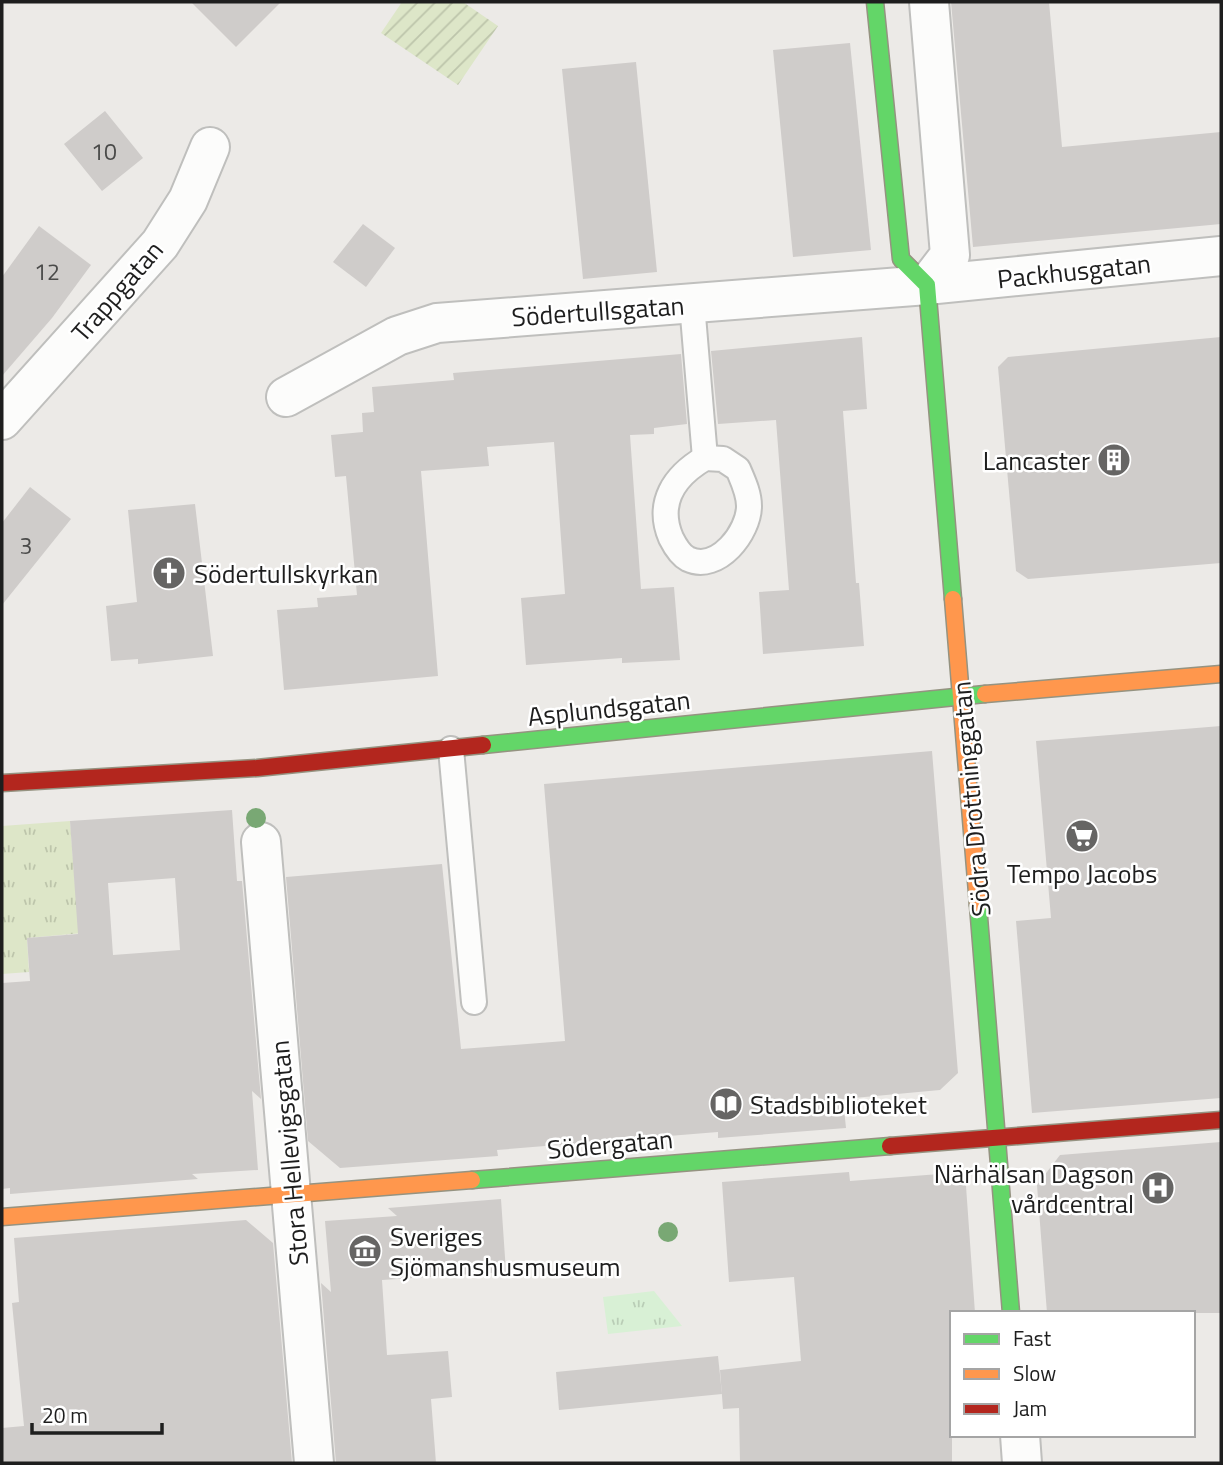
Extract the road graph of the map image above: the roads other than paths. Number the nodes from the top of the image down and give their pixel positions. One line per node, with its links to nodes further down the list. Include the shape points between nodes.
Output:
1 (875, 2): 5 (street, via 901,259)
2 (929, 2): 5 (street, via 950,255)
3 (210, 147): 8 (street, Trappgatan, via 188,200 160,244)
4 (1221, 256): 5 (street, Packhusgatan)
5 (927, 285): 6 (street, Södertullsgatan); 11 (street, Södra Drottninggatan)
6 (692, 304): 7 (street, Södertullsgatan, via 437,323 397,336); 9 (lane)
7 (286, 397)
8 (2, 420)
9 (705, 458)
10 (1221, 674): 11 (street, Asplundsgatan)
11 (962, 696): 12 (street, Asplundsgatan); 17 (street, Södra Drottninggatan)
12 (451, 750): 13 (street, Asplundsgatan, via 257,768); 15 (lane)
13 (2, 783)
14 (261, 842): 18 (street, Stora Hellevigsgatan)
15 (474, 1002)
16 (1221, 1119): 17 (street, Södergatan)
17 (998, 1138): 18 (street, Södergatan); 20 (street, Södra Drottninggatan)
18 (293, 1194): 19 (street, Södergatan); 22 (street, Stora Hellevigsgatan)
19 (2, 1217)
20 (1011, 1311)
21 (1020, 1437): 23 (street)
22 (314, 1463)
23 (1022, 1463)

